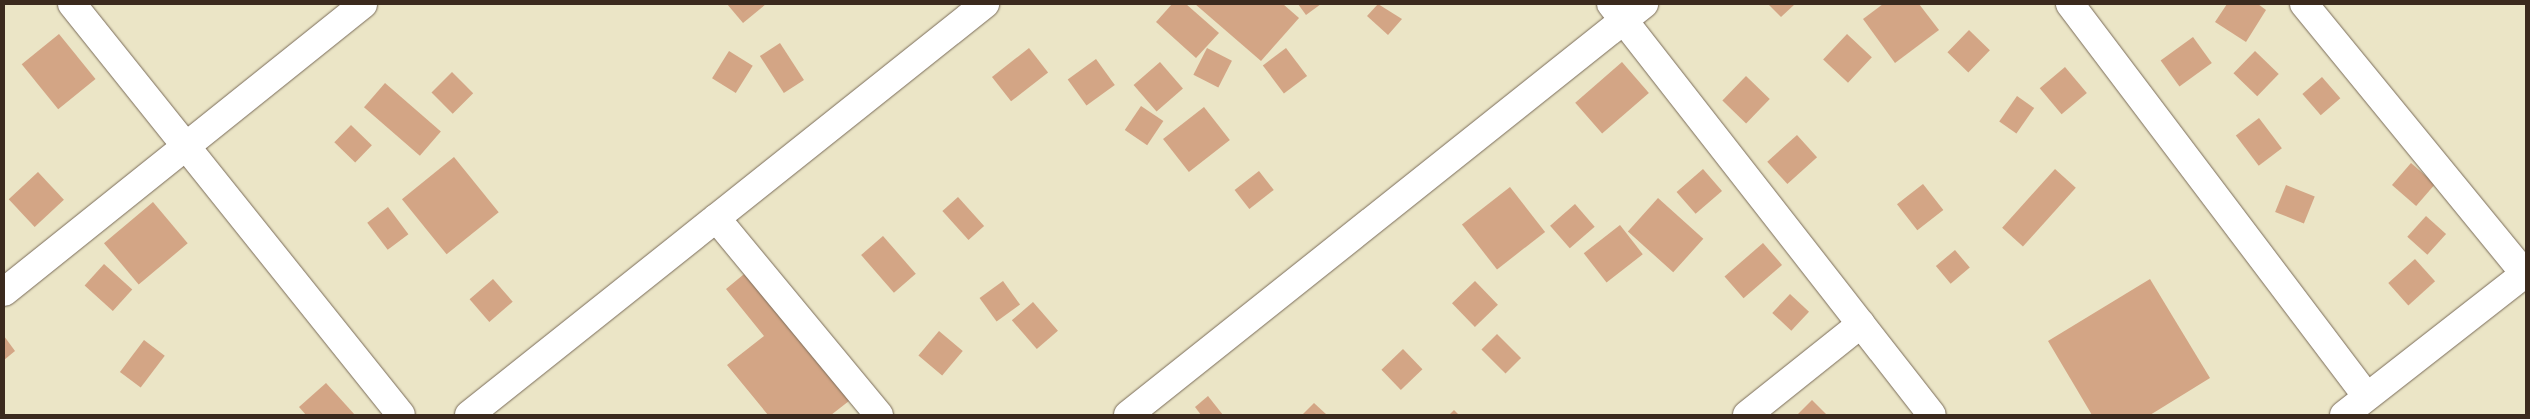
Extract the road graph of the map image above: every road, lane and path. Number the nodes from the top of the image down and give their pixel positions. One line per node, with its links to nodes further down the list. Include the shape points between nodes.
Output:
1 (72, 4): 7 (street)
2 (363, 4): 7 (street)
3 (985, 4): 8 (street)
4 (2070, 4): 12 (street)
5 (2304, 4): 9 (street)
6 (1626, 9): 11 (street); 16 (street)
7 (185, 144): 10 (street); 13 (street)
8 (716, 218): 14 (street); 15 (street)
9 (2526, 273): 12 (street)
10 (4, 292)
11 (1861, 324): 17 (street); 18 (street)
12 (2367, 396): 19 (street)
13 (401, 415)
14 (469, 415)
15 (880, 415)
16 (1128, 415)
17 (1747, 415)
18 (1932, 415)
19 (2344, 415)

